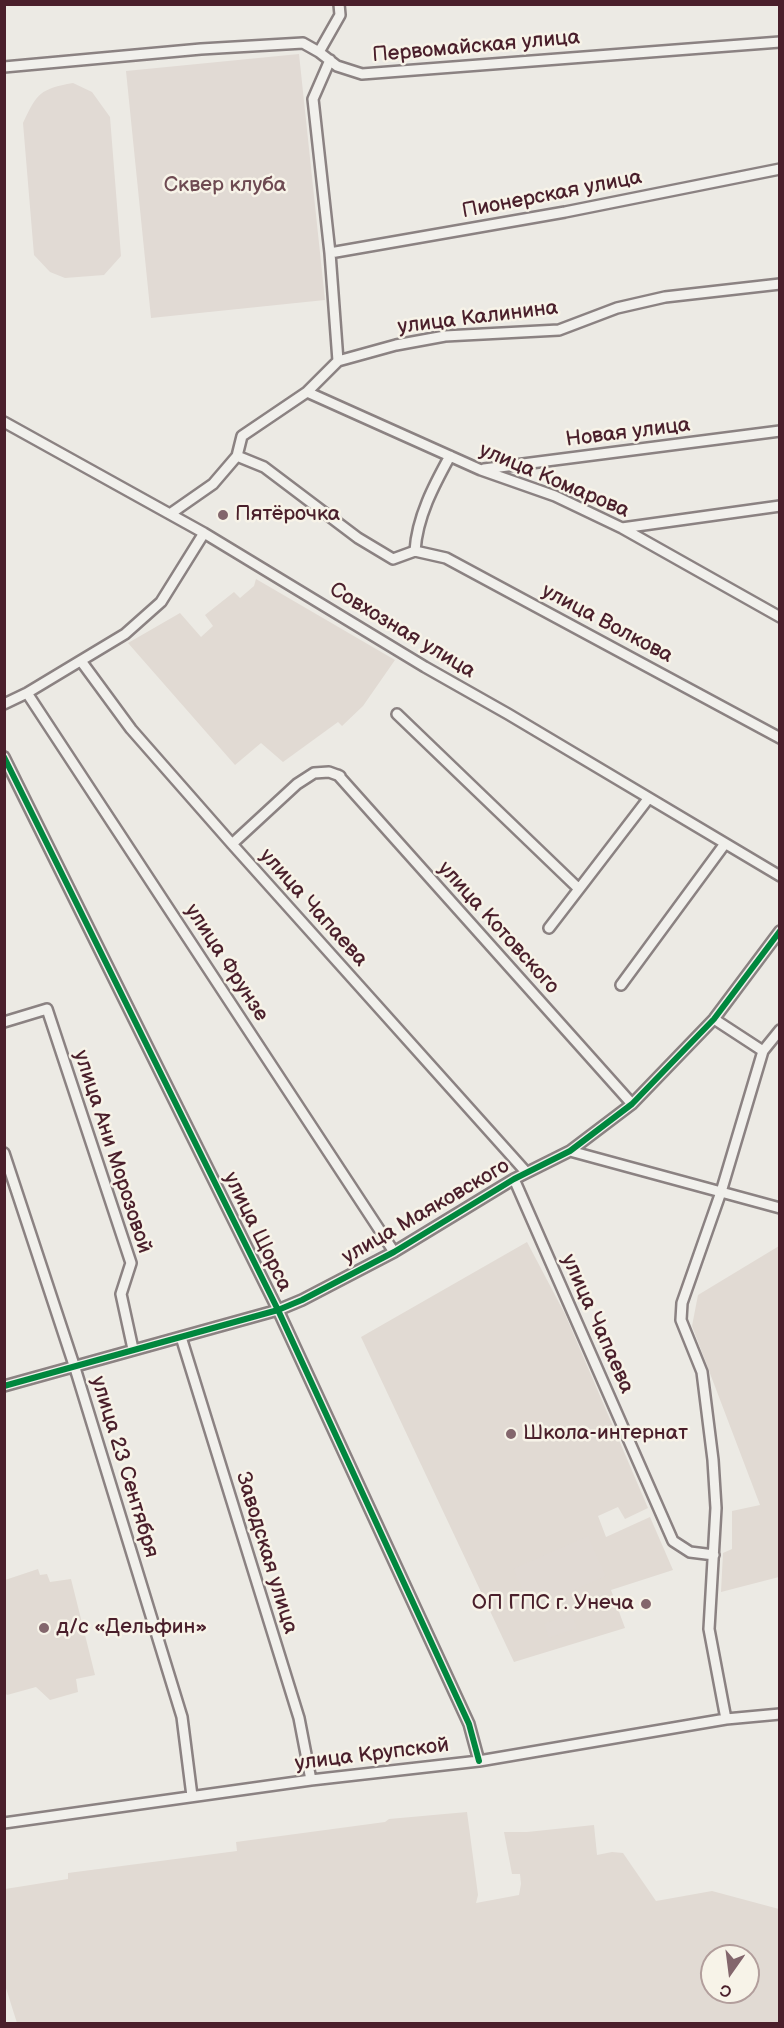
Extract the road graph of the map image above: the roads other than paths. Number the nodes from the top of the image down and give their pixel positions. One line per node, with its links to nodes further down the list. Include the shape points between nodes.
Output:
1 (339, 4): 3 (street, via 340,15)
2 (780, 42): 4 (street, Первомайская улица, via 362,75)
3 (319, 52): 4 (street, Первомайская улица); 5 (street, Первомайская улица, via 303,43)
4 (330, 60): 7 (street, via 313,99)
5 (4, 67)
6 (780, 169): 7 (street, Пионерская улица)
7 (330, 253): 9 (street)
8 (780, 284): 9 (street, улица Калинина, via 665,297 617,308 559,330 445,336)
9 (338, 361): 10 (street, улица Калинина)
10 (307, 392): 13 (street, улица Калинина, via 242,436); 14 (street, улица Комарова)
11 (4, 422): 17 (street, Совхозная улица)
12 (780, 431): 15 (street, Новая улица)
13 (237, 456): 17 (street, улица Калинина, via 213,484); 20 (street, via 264,467 358,538 393,559)
14 (450, 456): 15 (street, улица Комарова); 20 (street, via 433,485)
15 (481, 470): 18 (street, улица Комарова, via 555,496)
16 (780, 506): 18 (street)
17 (170, 514): 19 (street, Совхозная улица)
18 (622, 528): 21 (street, улица Комарова)
19 (204, 533): 22 (street, via 161,602 125,634); 28 (street, Совхозная улица)
20 (415, 551): 26 (street, улица Волкова, via 446,558)
21 (780, 617)
22 (81, 661): 23 (street); 29 (street, улица Чапаева, via 131,729)
23 (27, 693): 24 (street); 47 (street, улица Фрунзе)
24 (4, 704)
25 (397, 714): 32 (street)
26 (780, 738)
27 (4, 758): 48 (street, улица Щорса)
28 (648, 799): 30 (street, Совхозная улица); 32 (street)
29 (232, 844): 40 (street, улица Котовского, via 314,773 339,775); 43 (street, улица Чапаева)
30 (724, 845): 31 (street, Совхозная улица); 35 (street)
31 (780, 876)
32 (579, 889): 33 (street)
33 (549, 928)
34 (780, 931): 36 (street, улица Маяковского)
35 (621, 985)
36 (714, 1019): 39 (street); 40 (street, улица Маяковского)
37 (4, 1022): 50 (street, улица Ани Морозовой, via 47,1009 131,1263 121,1294)
38 (780, 1030): 39 (street)
39 (763, 1051): 45 (street)
40 (632, 1104): 41 (street, улица Маяковского)
41 (570, 1151): 43 (street, улица Маяковского); 45 (street)
42 (4, 1153): 51 (street, улица 23 Сентября)
43 (526, 1172): 44 (street, улица Маяковского)
44 (514, 1179): 47 (street, улица Маяковского); 53 (street, улица Чапаева, via 673,1541 690,1552)
45 (721, 1192): 46 (street); 53 (street, via 682,1303 681,1320 702,1372 714,1460)
46 (780, 1208)
47 (394, 1252): 48 (street, улица Маяковского)
48 (278, 1310): 49 (street, улица Маяковского); 56 (street, улица Щорса, via 469,1724)
49 (181, 1337): 50 (street, улица Маяковского); 57 (street, Заводская улица, via 299,1718)
50 (133, 1349): 51 (street, улица Маяковского)
51 (75, 1368): 52 (street, улица Маяковского); 58 (street, улица 23 Сентября, via 182,1717)
52 (4, 1386)
53 (714, 1555): 55 (street, via 709,1629)
54 (780, 1714): 55 (street, улица Крупской)
55 (726, 1719): 56 (street, улица Крупской)
56 (479, 1761): 57 (street, улица Крупской)
57 (311, 1780): 58 (street, улица Крупской)
58 (192, 1796): 59 (street, улица Крупской)
59 (4, 1822)

